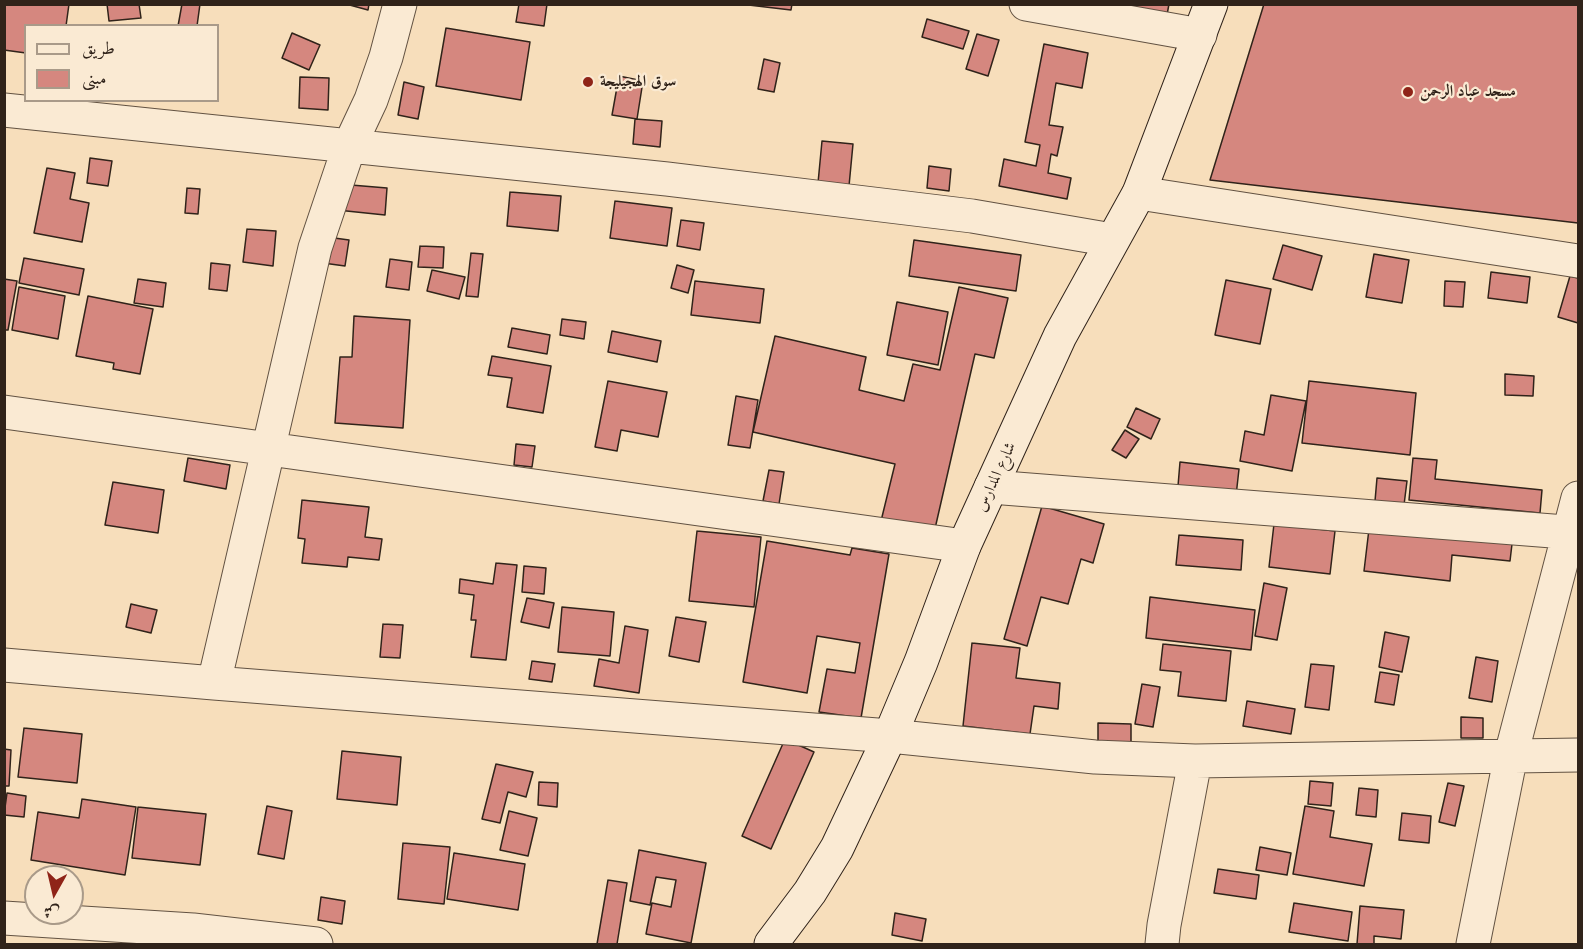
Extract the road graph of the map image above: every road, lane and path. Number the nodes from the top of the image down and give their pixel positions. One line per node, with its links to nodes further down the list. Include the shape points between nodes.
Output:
1 (400, 4): 6 (street, via 371,100)
2 (1026, 4): 4 (street)
3 (1211, 4): 4 (street, شارع المدارس)
4 (1200, 35): 7 (street, شارع المدارس)
5 (4, 110): 6 (street)
6 (349, 147): 8 (street, via 960,214); 11 (street, via 315,248)
7 (1139, 192): 8 (street, شارع المدارس); 9 (street)
8 (1112, 240): 12 (street, شارع المدارس, via 1060,336)
9 (1578, 261)
10 (4, 412): 11 (street)
11 (268, 449): 15 (street); 17 (street)
12 (991, 487): 14 (street); 15 (street, شارع المدارس)
13 (1578, 498): 14 (street)
14 (1574, 533): 19 (street)
15 (964, 546): 18 (street, شارع المدارس)
16 (4, 665): 17 (street)
17 (214, 683): 18 (street)
18 (890, 736): 21 (street, via 1095,757); 25 (street, شارع المدارس, via 837,848)
19 (1511, 755): 20 (street); 21 (street); 27 (street)
20 (1578, 755)
21 (1195, 761): 26 (street)
22 (4, 918): 23 (street, via 193,930)
23 (279, 943): 24 (street)
24 (316, 945)
25 (771, 945)
26 (1162, 945)
27 (1473, 945)

